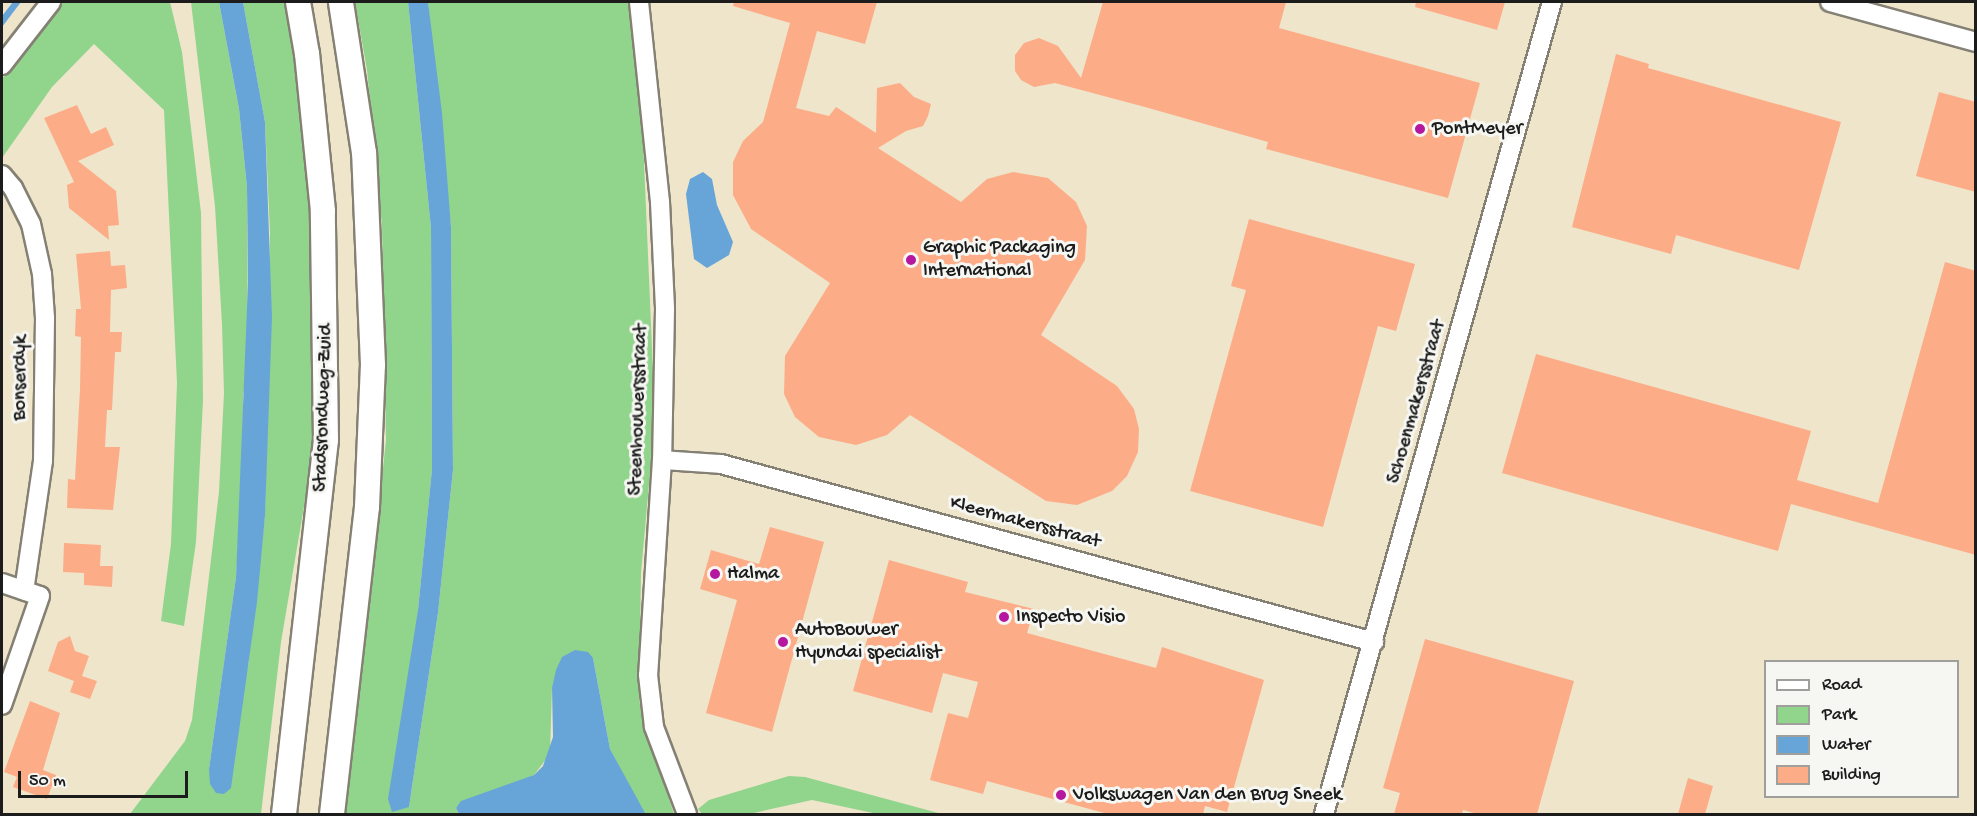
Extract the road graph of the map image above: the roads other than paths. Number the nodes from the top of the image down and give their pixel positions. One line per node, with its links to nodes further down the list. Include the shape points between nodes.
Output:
1 (51, 2): 8 (street)
2 (298, 2): 15 (main road, Stadsrondweg-Zuid, via 323,211 326,440)
3 (341, 2): 16 (main road, via 364,153 373,365 367,507)
4 (639, 2): 10 (street, Steenhouwersstraat, via 660,202 665,320)
5 (1552, 2): 13 (street, Schoenmakersstraat)
6 (1830, 2): 7 (street)
7 (1976, 42)
8 (2, 65)
9 (2, 175): 12 (street, Bonserdyk, via 31,224 42,274 45,318 43,461)
10 (662, 460): 13 (street, Kleermakersstraat, via 721,464); 17 (street, Steenhouwersstraat, via 648,675 654,727)
11 (2, 583): 12 (street)
12 (24, 591): 14 (street, via 40,596)
13 (1374, 642): 18 (street, Schoenmakersstraat)
14 (2, 705)
15 (284, 814)
16 (332, 814)
17 (687, 814)
18 (1324, 814)

